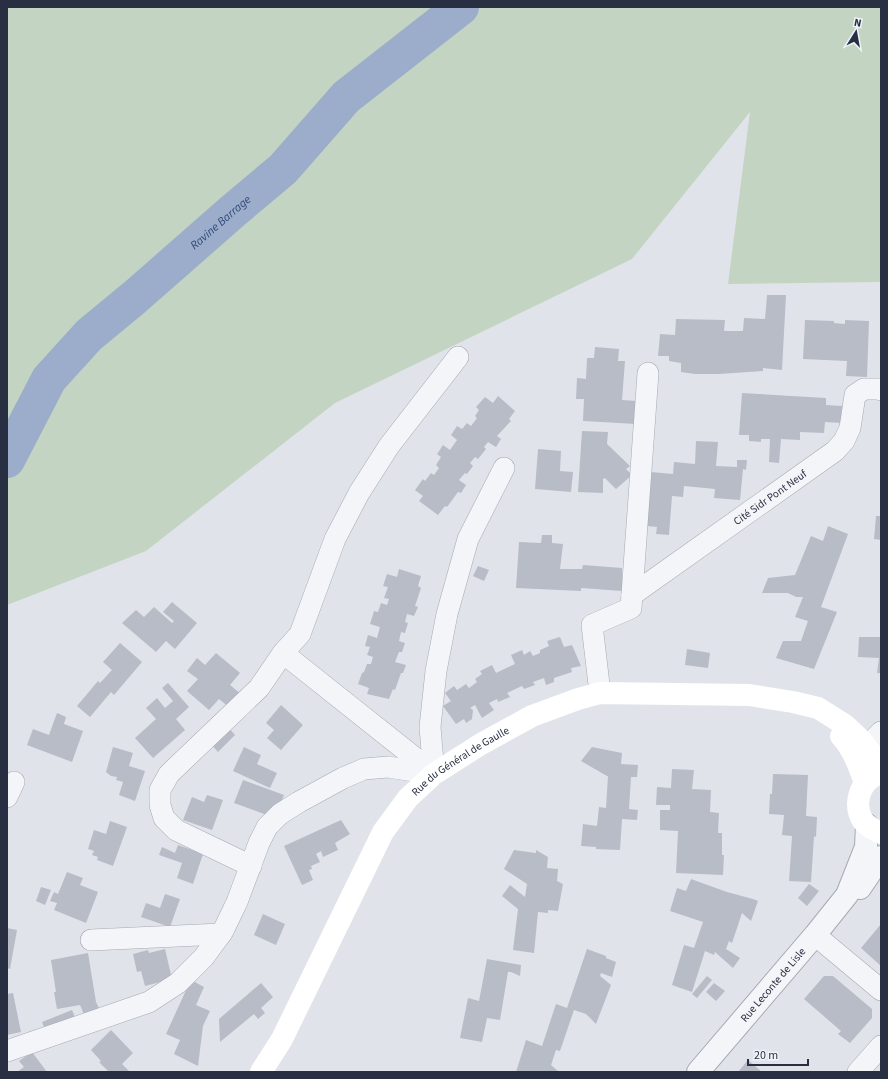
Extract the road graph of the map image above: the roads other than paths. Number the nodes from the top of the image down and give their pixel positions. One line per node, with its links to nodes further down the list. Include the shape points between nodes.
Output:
1 (458, 357): 6 (street, via 389,446 359,493 335,539 300,634)
2 (648, 373): 5 (street, Cité Sidr Pont Neuf)
3 (881, 390): 5 (street, Cité Sidr Pont Neuf, via 864,389 855,395 850,428 844,441 834,451)
4 (504, 468): 11 (street, via 468,539 447,614 436,670 430,727)
5 (632, 595): 7 (street, Cité Sidr Pont Neuf, via 631,608 592,625)
6 (283, 653): 11 (street); 15 (street, via 259,688 169,774 160,790 160,806 164,818 176,830)
7 (600, 693): 8 (main road, Rue du Général de Gaulle, via 749,695); 11 (main road, Rue du Général de Gaulle, via 532,716)
8 (818, 708): 9 (main road, Rue du Général de Gaulle, via 845,724 862,742); 12 (main road, via 847,743 857,761)
9 (874, 739): 10 (main road, Rue du Général de Gaulle, via 874,757)
10 (881, 763)
11 (434, 774): 15 (street, via 388,767 364,769 343,778 280,814 267,827); 23 (main road, Rue du Général de Gaulle, via 408,798 383,832 282,1039)
12 (873, 778): 13 (main road, via 860,792 858,802 864,822)
13 (874, 829): 16 (street, Rue Leconte de Lisle)
14 (881, 857): 16 (street, Rue Leconte de Lisle, via 860,887)
15 (251, 866): 17 (street)
16 (847, 895): 18 (street, Rue Leconte de Lisle)
17 (221, 934): 19 (street); 22 (street, via 204,957 178,983 148,1002)
18 (815, 935): 20 (street); 24 (street, Rue Leconte de Lisle)
19 (91, 940)
20 (881, 990)
21 (881, 1046): 25 (street)
22 (7, 1051)
23 (261, 1072)
24 (698, 1072)
25 (858, 1072)

